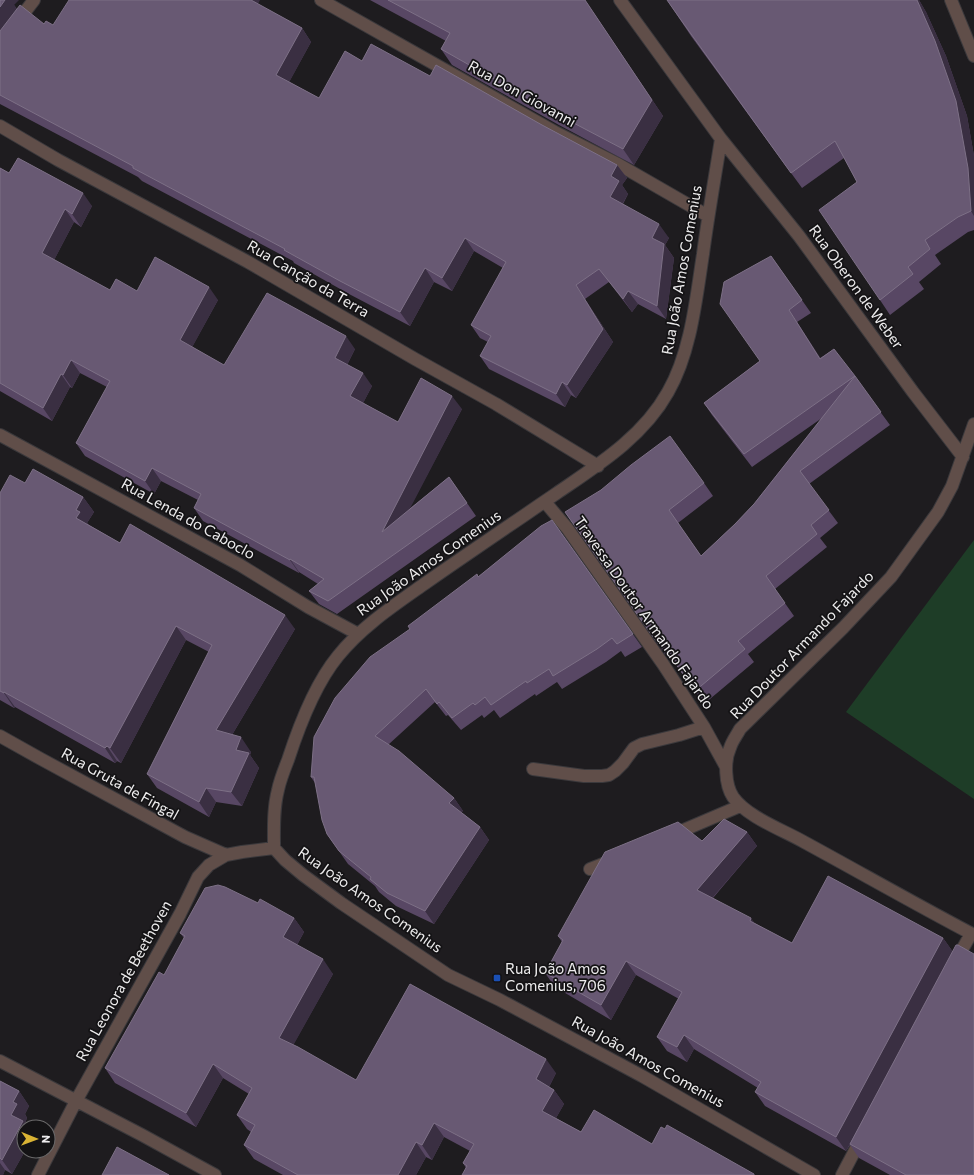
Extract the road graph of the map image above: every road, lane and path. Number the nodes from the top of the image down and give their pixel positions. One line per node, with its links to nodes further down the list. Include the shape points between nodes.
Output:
1 (34, 0): 5 (street)
2 (321, 0): 9 (street, Rua Don Giovanni)
3 (620, 0): 8 (street)
4 (951, 0): 6 (street)
5 (0, 41)
6 (974, 56)
7 (0, 126): 13 (street, Rua Canção da Terra, via 248,262 415,360 496,404)
8 (721, 139): 9 (street, Rua João Amos Comenius); 12 (street, Rua Oberon de Weber, via 799,236)
9 (708, 216): 13 (street, Rua João Amos Comenius, via 690,333 681,364 668,392 648,422)
10 (974, 424): 12 (street, Rua Doutor Armando Fajardo)
11 (0, 434): 15 (street, Rua Lenda do Caboclo, via 240,565)
12 (963, 457): 18 (street, Rua Doutor Armando Fajardo, via 938,512 891,577 844,628 740,729 729,748)
13 (598, 466): 14 (street, Rua João Amos Comenius)
14 (544, 502): 15 (street, Rua João Amos Comenius, via 392,606); 16 (street, Travessa Doutor Armando Fajardo, via 567,528 644,635)
15 (358, 634): 22 (street, Rua João Amos Comenius, via 337,656 317,688 296,735 278,790 274,818)
16 (704, 727): 18 (street, Travessa Doutor Armando Fajardo); 19 (street, via 634,748 609,775 584,776)
17 (0, 736): 24 (street, Rua Gruta de Fingal, via 185,837)
18 (726, 767): 20 (street, Rua Doutor Armando Fajardo, via 728,785)
19 (534, 769)
20 (740, 806): 21 (street); 26 (street, Rua Doutor Armando Fajardo)
21 (661, 839)
22 (274, 848): 24 (street, Rua Leonora de Beethoven); 33 (street, Rua João Amos Comenius, via 303,875 341,903 448,975 642,1076)
23 (626, 854): 25 (street)
24 (226, 855): 29 (street, Rua Leonora de Beethoven, via 198,878)
25 (590, 869)
26 (972, 934): 27 (street)
27 (948, 975)
28 (0, 1060): 29 (street)
29 (76, 1101): 31 (street, Rua Leonora de Beethoven); 32 (street)
30 (868, 1127): 34 (street)
31 (38, 1175)
32 (215, 1175)
33 (814, 1175)
34 (842, 1175)

